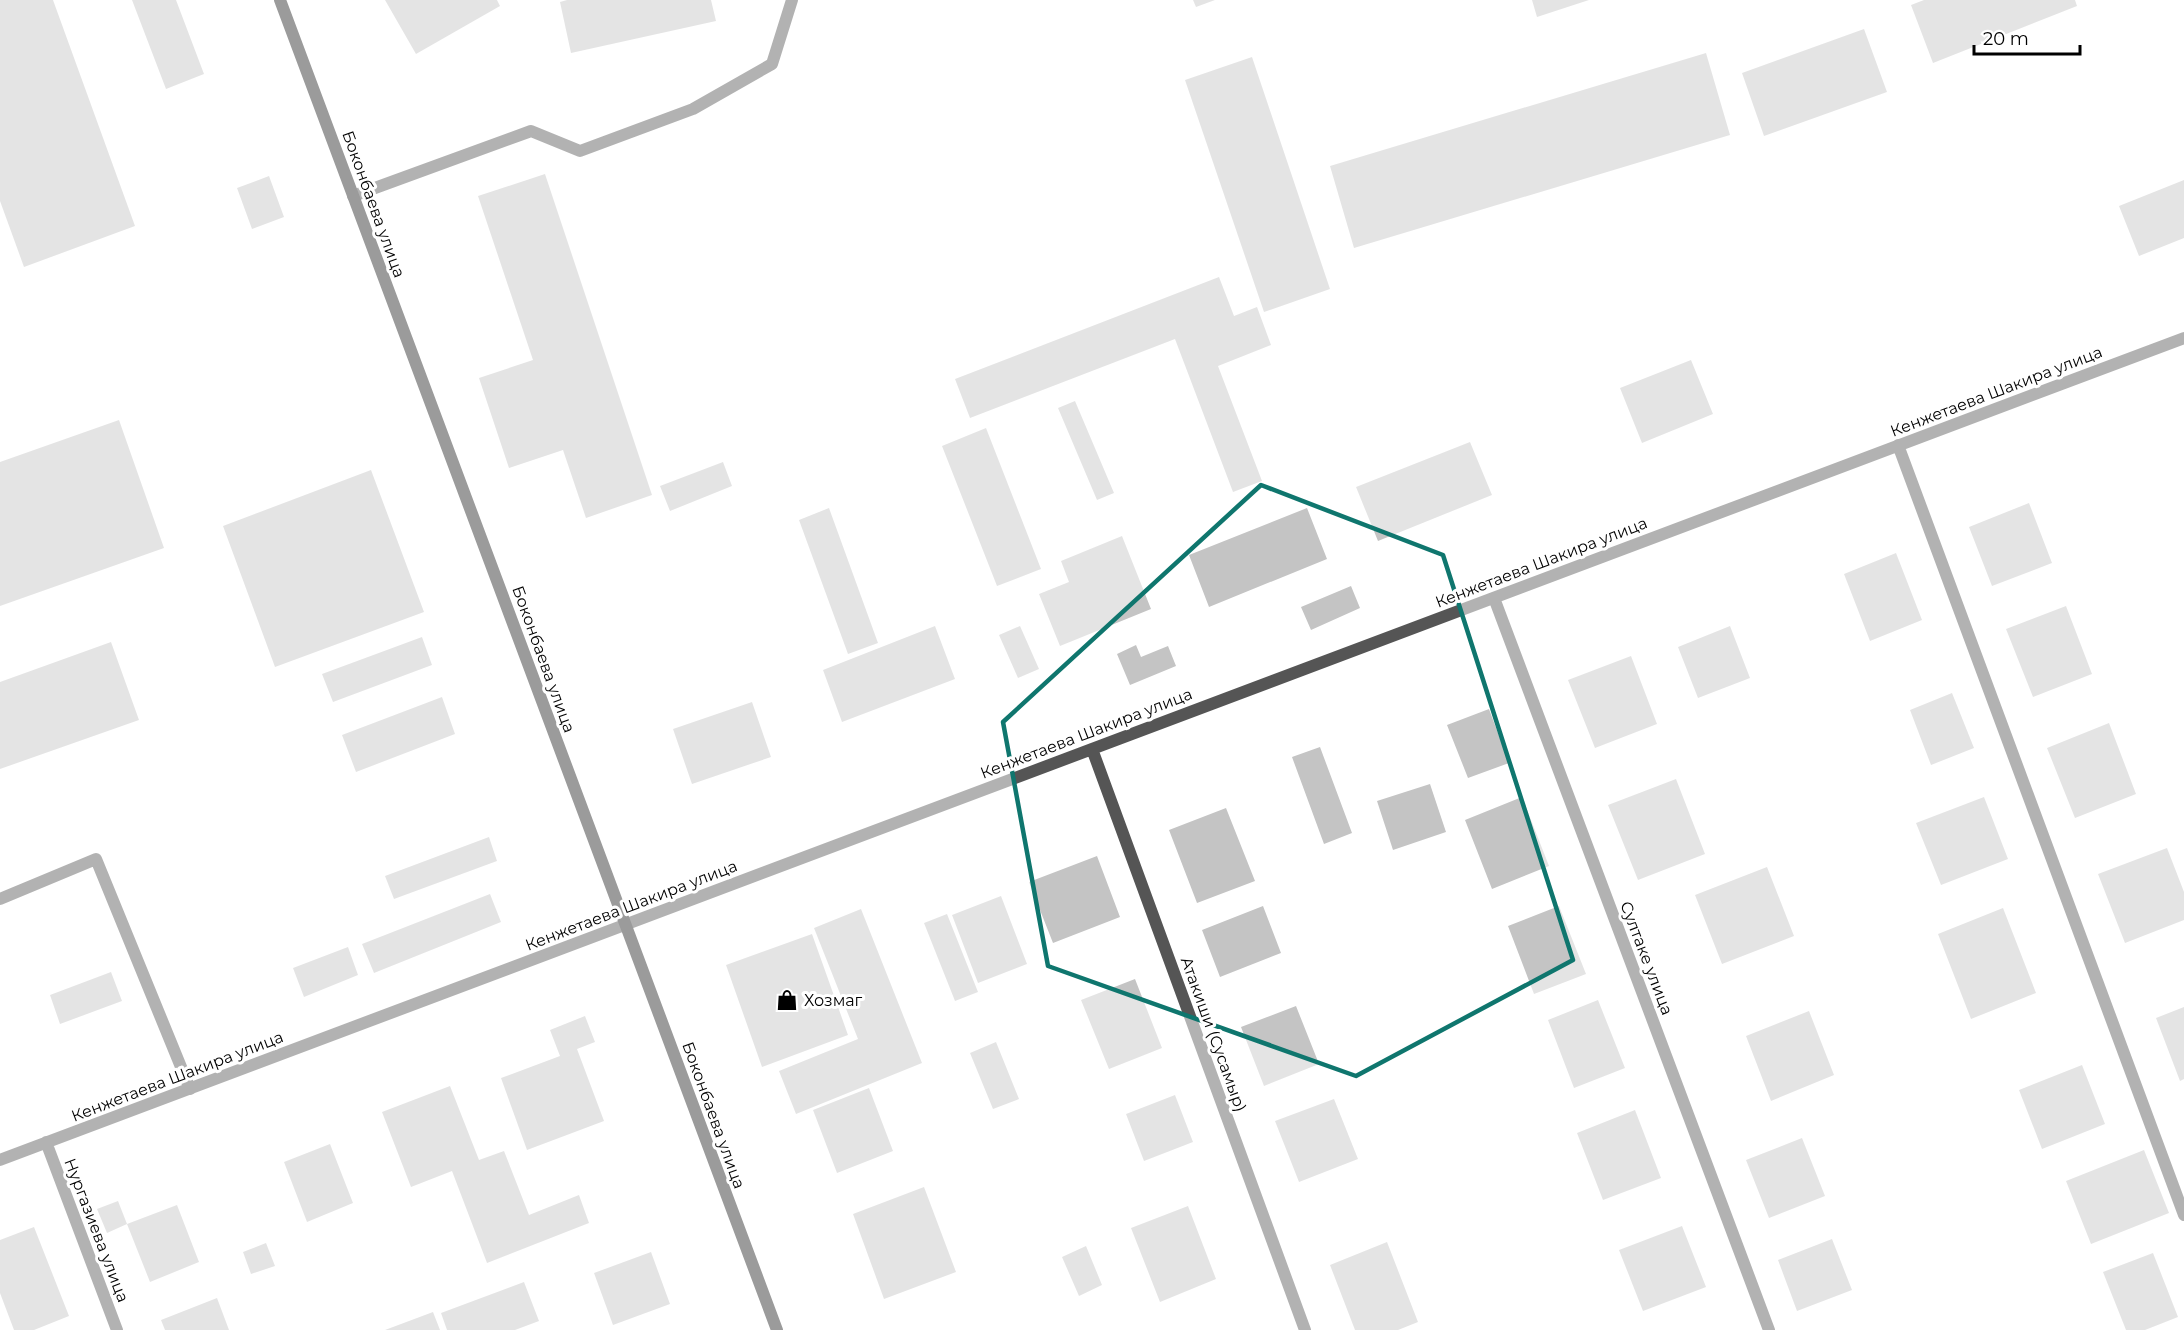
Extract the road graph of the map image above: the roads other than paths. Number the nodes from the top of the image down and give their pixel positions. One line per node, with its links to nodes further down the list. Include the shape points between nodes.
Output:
1 (280, 0): 3 (street, Боконбаева улица)
2 (792, 0): 3 (street, via 772,64 693,109 580,151 531,131)
3 (353, 196): 9 (street, Боконбаева улица)
4 (2184, 338): 5 (street, Кенжетаева Шакира улица)
5 (1898, 445): 6 (street, Кенжетаева Шакира улица); 13 (street)
6 (1494, 598): 7 (street, Кенжетаева Шакира улица); 17 (street, Султаке улица)
7 (1092, 749): 9 (street, Кенжетаева Шакира улица); 16 (street, Атакиши (Сусамыр))
8 (0, 898): 10 (street, via 96,859)
9 (625, 925): 10 (street, Кенжетаева Шакира улица); 15 (street, Боконбаева улица)
10 (190, 1089): 11 (street, Кенжетаева Шакира улица)
11 (46, 1142): 12 (street, Кенжетаева Шакира улица); 14 (street, Нургазиева улица)
12 (0, 1160)
13 (2184, 1215)
14 (117, 1330)
15 (777, 1330)
16 (1305, 1330)
17 (1769, 1330)

